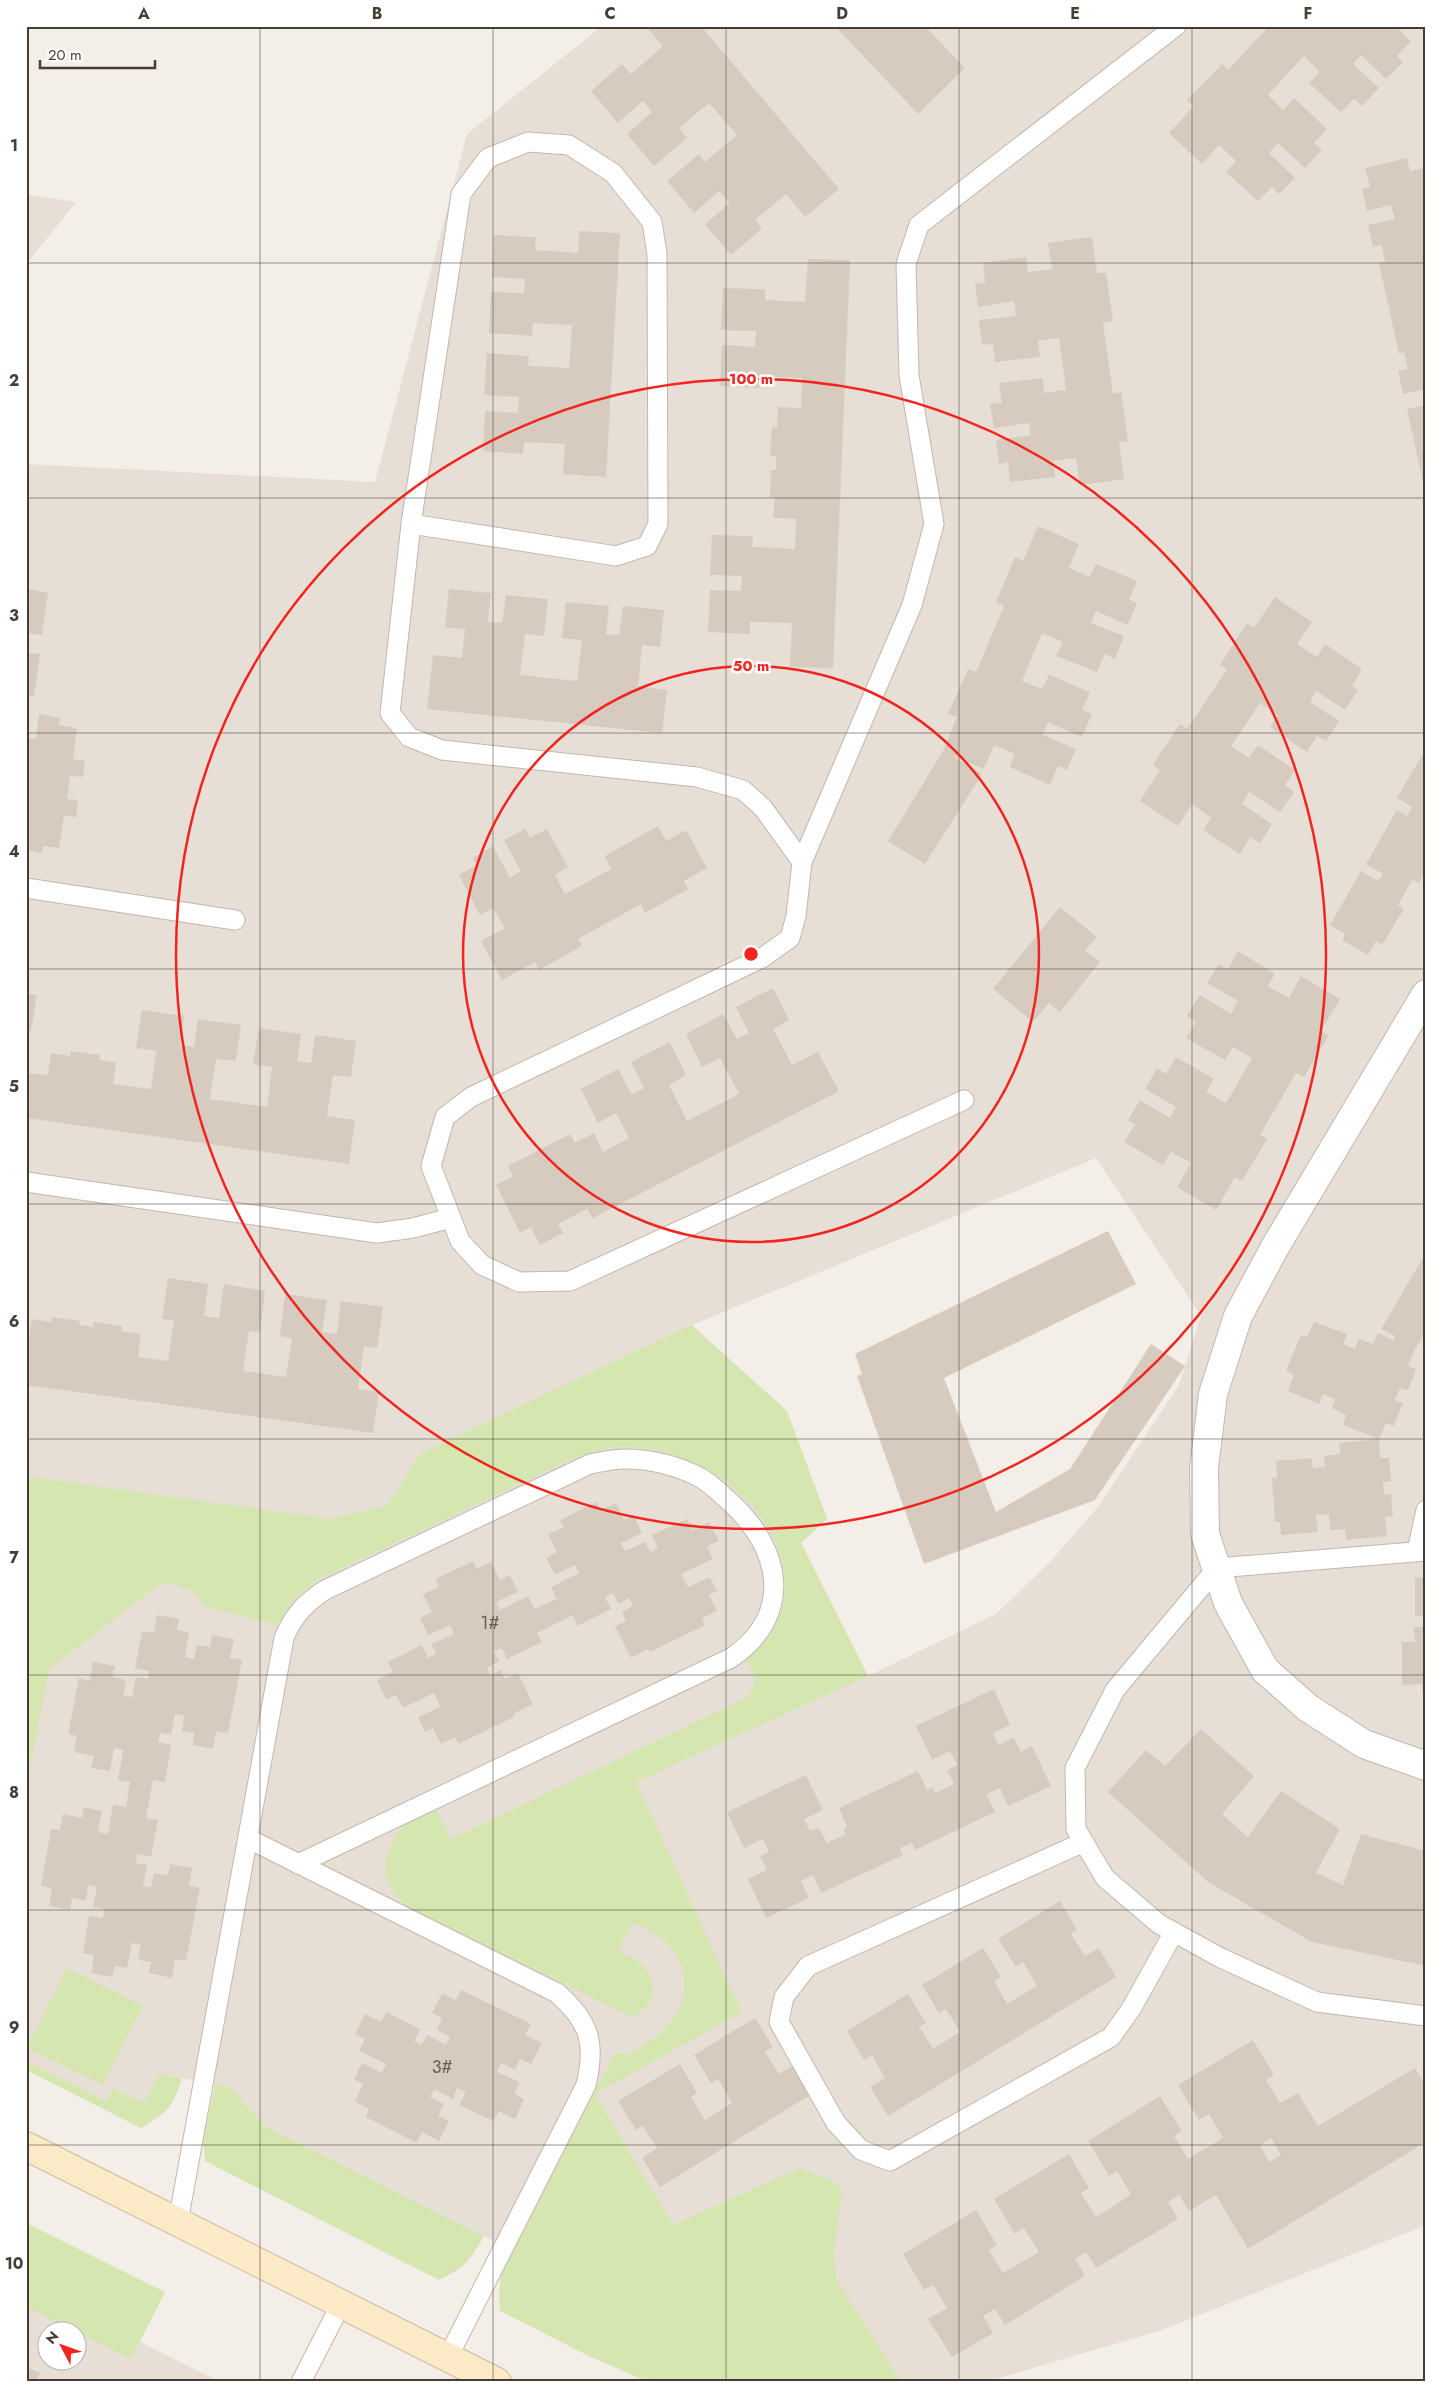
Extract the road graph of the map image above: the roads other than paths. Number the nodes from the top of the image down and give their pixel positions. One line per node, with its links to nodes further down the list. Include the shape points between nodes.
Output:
1 (1176, 26): 3 (lane, via 919,225 906,264 909,375 934,524 912,605)
2 (411, 524): 2 (lane, via 616,556 647,546 658,524 657,254 652,222 613,173 569,145 528,142 488,158 461,194); 3 (lane, via 390,713 409,737 442,750 697,777 743,790 764,808)
3 (802, 862): 9 (lane, via 790,938 762,958 471,1097 445,1117 431,1166)
4 (26, 888): 5 (lane)
5 (235, 920)
6 (1426, 994): 12 (street, via 1275,1247 1238,1316 1213,1394 1204,1468 1205,1534)
7 (964, 1100): 9 (lane, via 570,1281 519,1282 482,1265 460,1242)
8 (26, 1182): 9 (lane, via 377,1232 413,1228)
9 (451, 1218)
10 (1426, 1510): 11 (lane)
11 (1421, 1551): 12 (lane)
12 (1217, 1568): 13 (street, via 1228,1603 1266,1670 1308,1708 1364,1744); 15 (lane, via 1115,1690 1075,1768 1076,1829)
13 (1426, 1766)
14 (249, 1838): 16 (lane); 16 (lane, via 284,1638 291,1622 313,1598 590,1464 623,1459 681,1470 702,1479 741,1512 765,1548 776,1584 773,1605 765,1624 746,1648); 20 (lane)
15 (1084, 1842): 17 (lane, via 1105,1878 1158,1924); 17 (lane, via 808,1966 784,1997 779,2022 836,2123 861,2150 890,2161 1111,2037 1131,2009)
16 (298, 1864): 22 (lane, via 557,1993 583,2023 589,2038 592,2061 586,2085)
17 (1174, 1932): 18 (lane, via 1221,1958 1317,2002)
18 (1426, 2016)
19 (26, 2146): 20 (main road)
20 (178, 2222): 21 (main road)
21 (341, 2304): 22 (main road); 23 (lane)
22 (448, 2357): 24 (main road)
23 (301, 2382)
24 (497, 2382)

